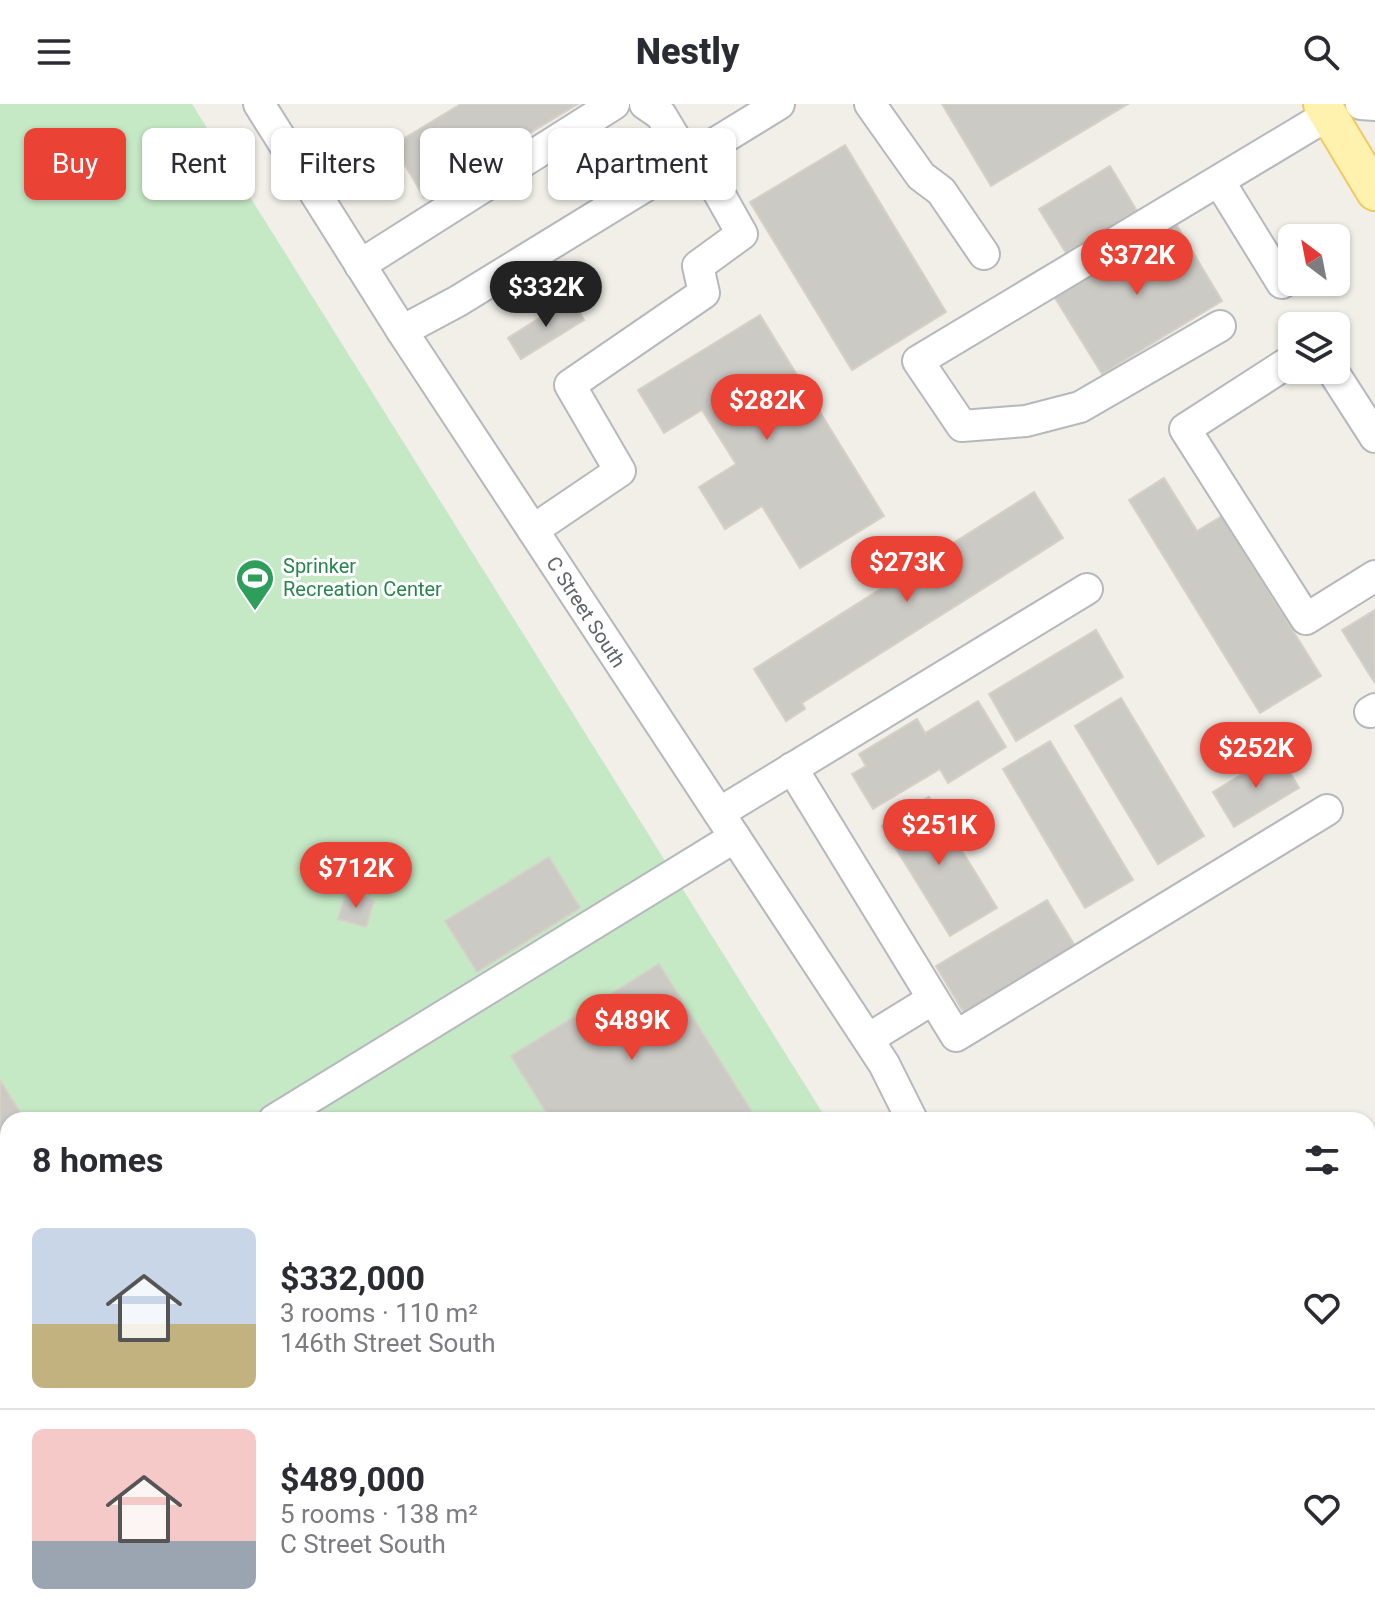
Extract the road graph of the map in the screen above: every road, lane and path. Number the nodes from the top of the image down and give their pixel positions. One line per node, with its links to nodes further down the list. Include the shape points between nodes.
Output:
1 (259, 104): 15 (street, C Street South)
2 (614, 104): 15 (street)
3 (645, 104): 8 (street)
4 (779, 104): 9 (street)
5 (870, 104): 14 (street)
6 (1375, 105): 7 (street)
7 (1337, 108): 10 (street); 11 (main road)
8 (671, 128)
9 (736, 130)
10 (1219, 181): 16 (street); 17 (street, via 918,361 962,426 1026,421 1080,407)
11 (1375, 192)
12 (623, 200): 18 (street)
13 (720, 200): 22 (street, via 742,234 698,266 704,293 570,385 620,471)
14 (984, 254)
15 (360, 265): 18 (street, C Street South)
16 (1278, 277)
17 (1220, 326)
18 (402, 331): 22 (street, C Street South)
19 (1278, 369): 23 (street, via 1185,429 1306,619)
20 (1341, 384): 21 (street)
21 (1375, 437)
22 (533, 530): 27 (street, C Street South)
23 (1375, 576)
24 (1087, 589): 25 (street)
25 (792, 768): 27 (street); 28 (street)
26 (1327, 810): 28 (street, via 956,1036)
27 (727, 825): 29 (street, C Street South); 30 (street)
28 (933, 999): 29 (street)
29 (868, 1039): 31 (street, C Street South)
30 (286, 1112)
31 (908, 1112)

